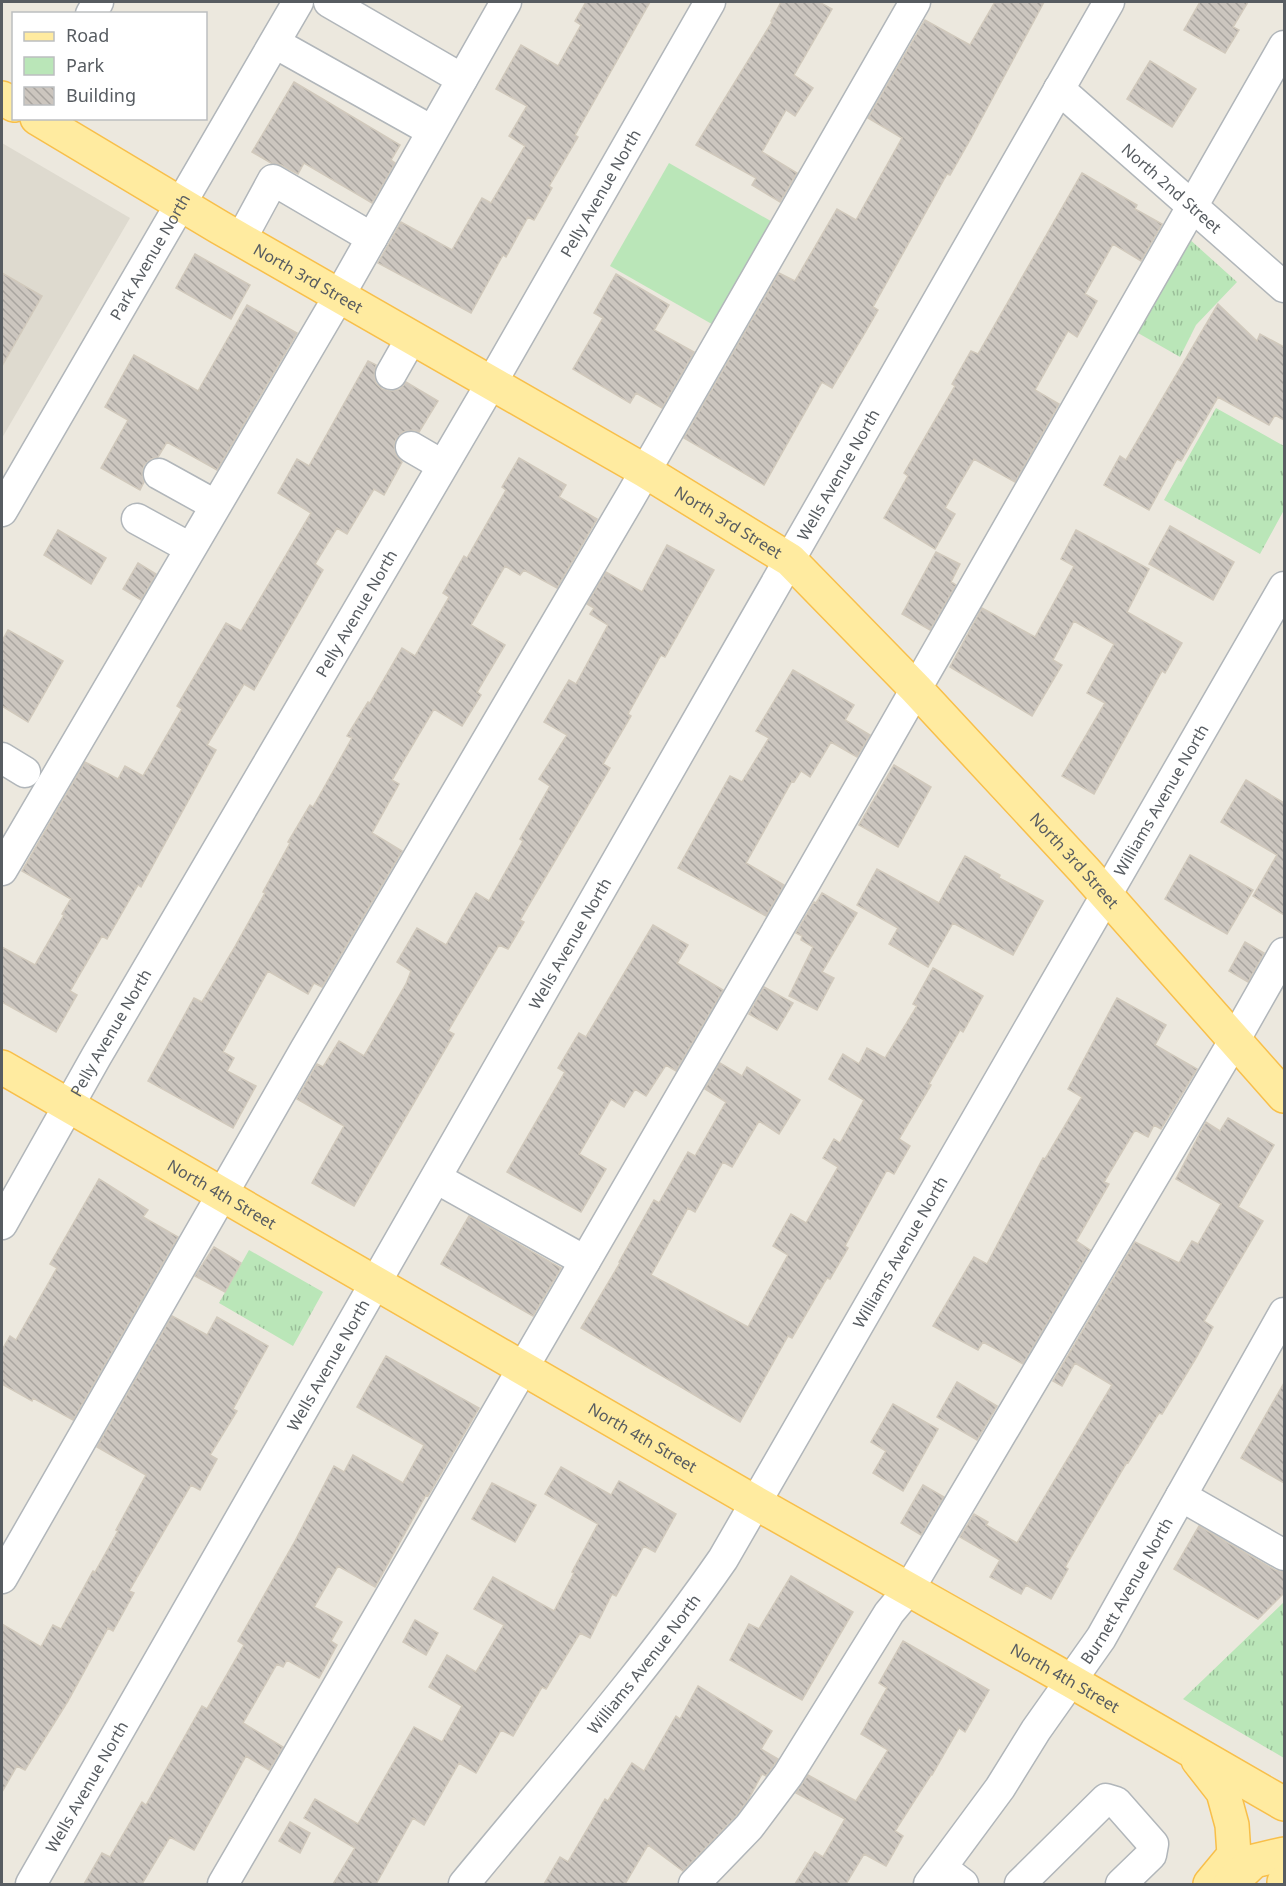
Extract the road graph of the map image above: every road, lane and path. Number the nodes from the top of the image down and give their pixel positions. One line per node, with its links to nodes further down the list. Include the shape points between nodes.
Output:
1 (298, 2): 7 (street, Park Avenue North)
2 (329, 2): 9 (street)
3 (506, 2): 9 (street)
4 (710, 2): 21 (street, Pelly Avenue North)
5 (915, 2): 24 (street)
6 (1109, 2): 10 (street, Wells Avenue North)
7 (275, 42): 12 (street); 13 (street, Park Avenue North)
8 (1284, 46): 14 (street)
9 (462, 79): 12 (street)
10 (1059, 89): 14 (street, North 2nd Street); 30 (street, Wells Avenue North)
11 (40, 120): 13 (main road, North 3rd Street)
12 (432, 131): 15 (street)
13 (181, 204): 16 (main road, North 3rd Street); 27 (street, Park Avenue North)
14 (1194, 207): 17 (street, North 2nd Street); 32 (street)
15 (372, 238): 16 (street, via 273,180); 18 (street)
16 (241, 239): 18 (main road, North 3rd Street)
17 (1284, 287)
18 (339, 296): 19 (main road, North 3rd Street); 26 (street)
19 (412, 337): 20 (street); 21 (main road, North 3rd Street)
20 (391, 374)
21 (492, 382): 23 (street, Pelly Avenue North); 24 (main road, North 3rd Street)
22 (411, 447): 23 (street)
23 (442, 465): 39 (street, Pelly Avenue North)
24 (645, 471): 30 (main road, North 3rd Street); 41 (street)
25 (159, 474): 26 (street)
26 (215, 505): 29 (street)
27 (2, 512)
28 (137, 519): 29 (street)
29 (190, 548): 33 (street)
30 (790, 560): 32 (main road, North 3rd Street); 40 (street, Wells Avenue North)
31 (1284, 586): 34 (street, Williams Avenue North)
32 (916, 688): 34 (main road, North 3rd Street); 43 (street)
33 (2, 870)
34 (1106, 895): 36 (main road, North 3rd Street); 48 (street, Williams Avenue North)
35 (1284, 953): 36 (street)
36 (1234, 1041): 38 (main road, North 3rd Street); 51 (street)
37 (2, 1067): 39 (main road, North 4th Street)
38 (1284, 1096)
39 (68, 1106): 41 (main road, North 4th Street); 42 (street, Pelly Avenue North)
40 (436, 1178): 43 (street); 44 (street, Wells Avenue North)
41 (222, 1195): 44 (main road, North 4th Street); 50 (street)
42 (2, 1224)
43 (585, 1261): 46 (street)
44 (376, 1283): 46 (main road, North 4th Street); 57 (street, Wells Avenue North)
45 (1284, 1313): 47 (street, Burnett Avenue North)
46 (522, 1368): 48 (main road, North 4th Street); 58 (street)
47 (1181, 1496): 49 (street); 52 (street, Burnett Avenue North, via 1101,1638)
48 (756, 1503): 51 (main road, North 4th Street); 59 (street, Williams Avenue North, via 691,1606)
49 (1284, 1555)
50 (2, 1578)
51 (909, 1589): 52 (main road, North 4th Street); 60 (street, via 889,1613 788,1775 749,1827)
52 (1071, 1681): 53 (main road, North 4th Street); 56 (street, Burnett Avenue North)
53 (1189, 1749): 54 (main road, North 4th Street); 63 (main road, via 1223,1792 1232,1825 1234,1855)
54 (1284, 1804)
55 (1284, 1854): 64 (main road, via 1254,1861)
56 (945, 1879)
57 (31, 1884)
58 (223, 1884)
59 (464, 1884)
60 (694, 1884)
61 (1020, 1884): 62 (street, via 1106,1799 1116,1802 1153,1844 1151,1855)
62 (1121, 1884)
63 (1210, 1884)
64 (1230, 1884)

